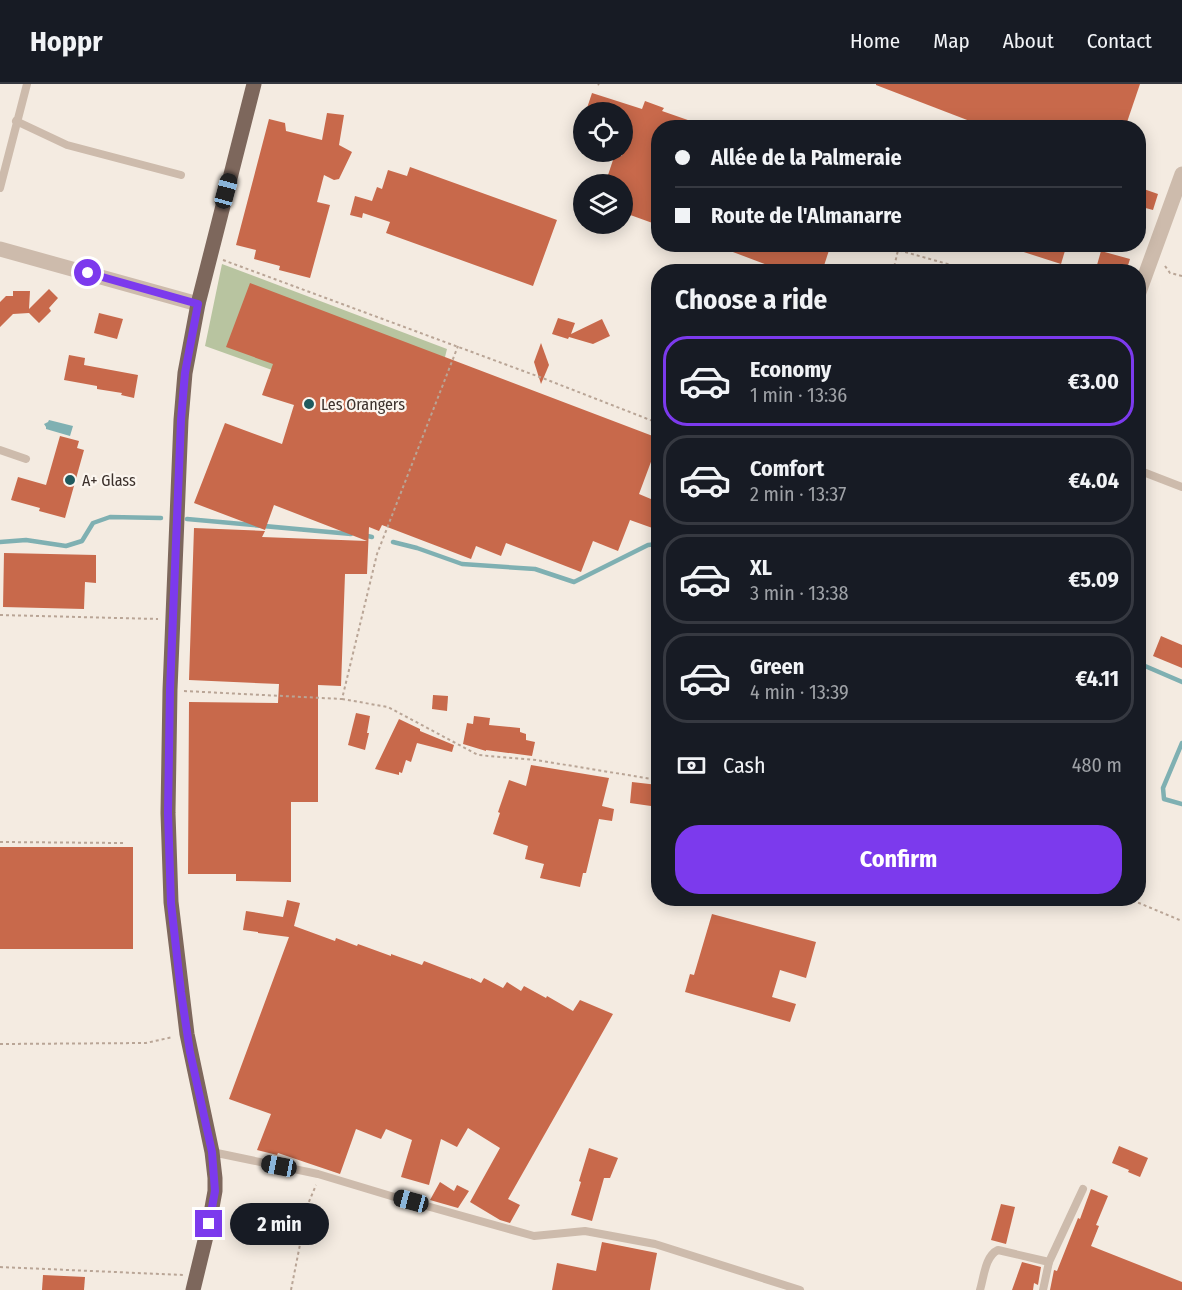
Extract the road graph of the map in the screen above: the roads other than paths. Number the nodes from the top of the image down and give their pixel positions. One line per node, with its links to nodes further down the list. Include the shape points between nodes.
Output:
1 (27, 84): 3 (lane)
2 (254, 84): 9 (main road)
3 (16, 121): 5 (lane, via 67,144); 6 (lane)
4 (1182, 174): 8 (street)
5 (182, 175)
6 (0, 188)
7 (0, 249): 9 (street)
8 (1146, 273)
9 (198, 304): 14 (main road, via 181,420 168,813 171,903 187,1034)
10 (0, 450): 11 (lane)
11 (26, 459)
12 (1146, 474): 13 (lane)
13 (1182, 487)
14 (212, 1152): 17 (main road, via 215,1191); 18 (lane, via 320,1175 534,1236 585,1231 655,1244)
15 (1083, 1189): 16 (lane)
16 (1049, 1262): 19 (lane, via 998,1250 989,1259); 20 (lane)
17 (194, 1283)
18 (800, 1290)
19 (980, 1290)
20 (1042, 1290)

